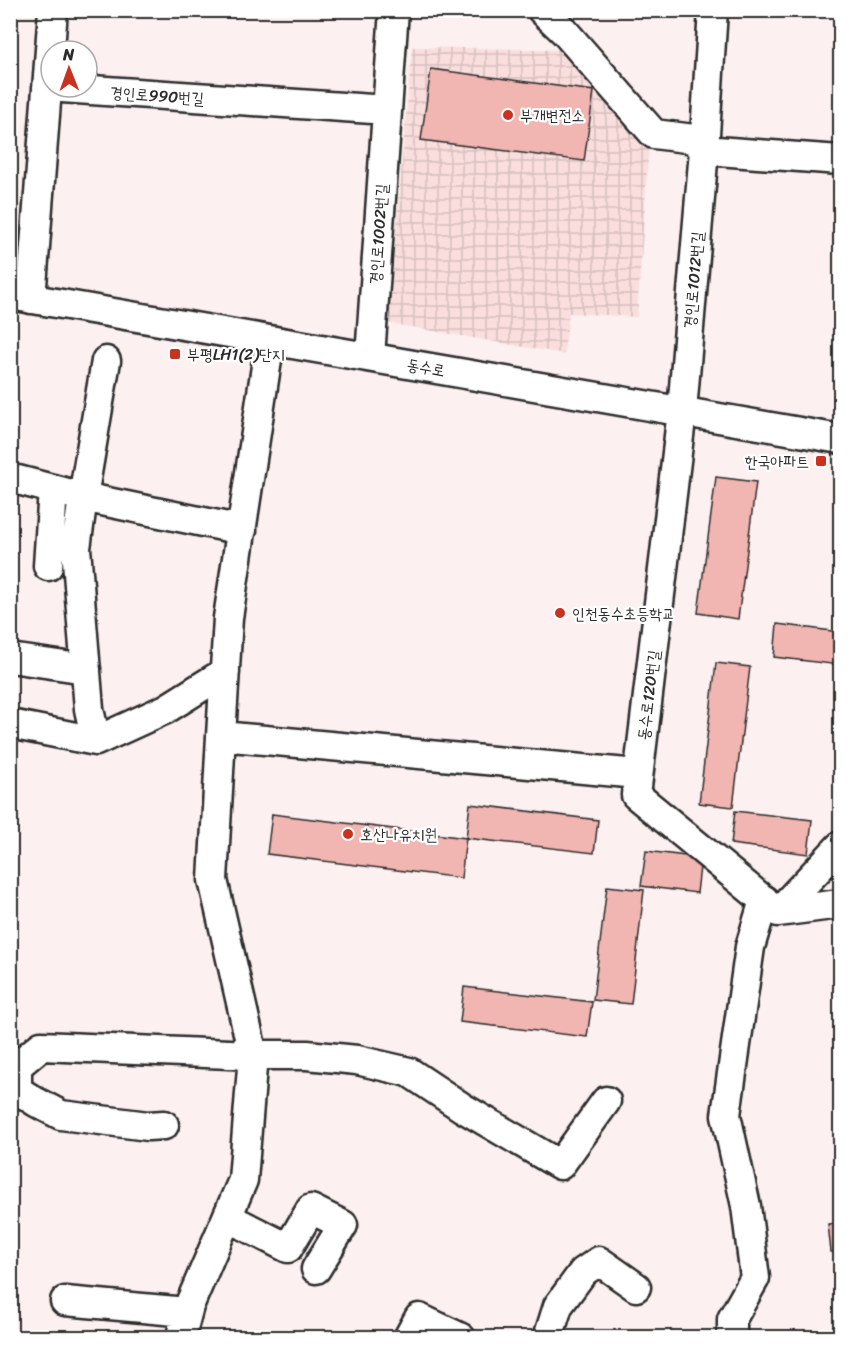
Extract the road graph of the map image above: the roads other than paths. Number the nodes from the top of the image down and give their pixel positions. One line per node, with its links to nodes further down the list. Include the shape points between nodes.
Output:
1 (53, 10): 5 (street)
2 (394, 10): 8 (street, 경인로1002번길)
3 (542, 10): 9 (street, via 654,134 694,139)
4 (713, 10): 9 (street, 경인로1012번길)
5 (51, 39)
6 (99, 91): 8 (street, 경인로990번길)
7 (46, 99): 11 (street)
8 (387, 110): 13 (street, 경인로1002번길)
9 (704, 150): 10 (street); 15 (street, 경인로1012번길)
10 (840, 160)
11 (21, 297): 12 (street, 동수로)
12 (270, 340): 13 (street, 동수로); 20 (street)
13 (370, 357): 15 (street, 동수로)
14 (106, 361): 19 (street)
15 (682, 411): 16 (street, 동수로); 28 (street, 동수로120번길)
16 (840, 439)
17 (18, 480): 18 (street)
18 (53, 489): 19 (street); 21 (street)
19 (83, 497): 20 (street); 23 (street, via 76,549)
20 (242, 530): 24 (street, via 228,618)
21 (48, 566)
22 (10, 658): 23 (street)
23 (86, 669): 27 (street)
24 (225, 672): 26 (street); 27 (street, via 166,709)
25 (10, 724): 27 (street)
26 (221, 736): 28 (street); 32 (street, via 213,880)
27 (96, 741)
28 (638, 774): 31 (street, 동수로120번길, via 636,795)
29 (840, 846): 31 (street)
30 (840, 904): 31 (street)
31 (771, 906): 43 (street, via 750,947 726,1115 746,1206 755,1278 732,1318)
32 (253, 1055): 33 (street, via 357,1060 408,1072 560,1165); 34 (street, via 41,1046 17,1066 17,1090 61,1115); 35 (street, via 243,1180)
33 (606, 1101)
34 (164, 1125)
35 (227, 1217): 36 (street, via 288,1248 311,1209 343,1225); 39 (street)
36 (316, 1269)
37 (636, 1287): 42 (street, via 599,1261 583,1272 558,1306)
38 (65, 1300): 39 (street)
39 (186, 1325)
40 (408, 1338): 41 (street, via 419,1318)
41 (461, 1338)
42 (548, 1338)
43 (732, 1338)

